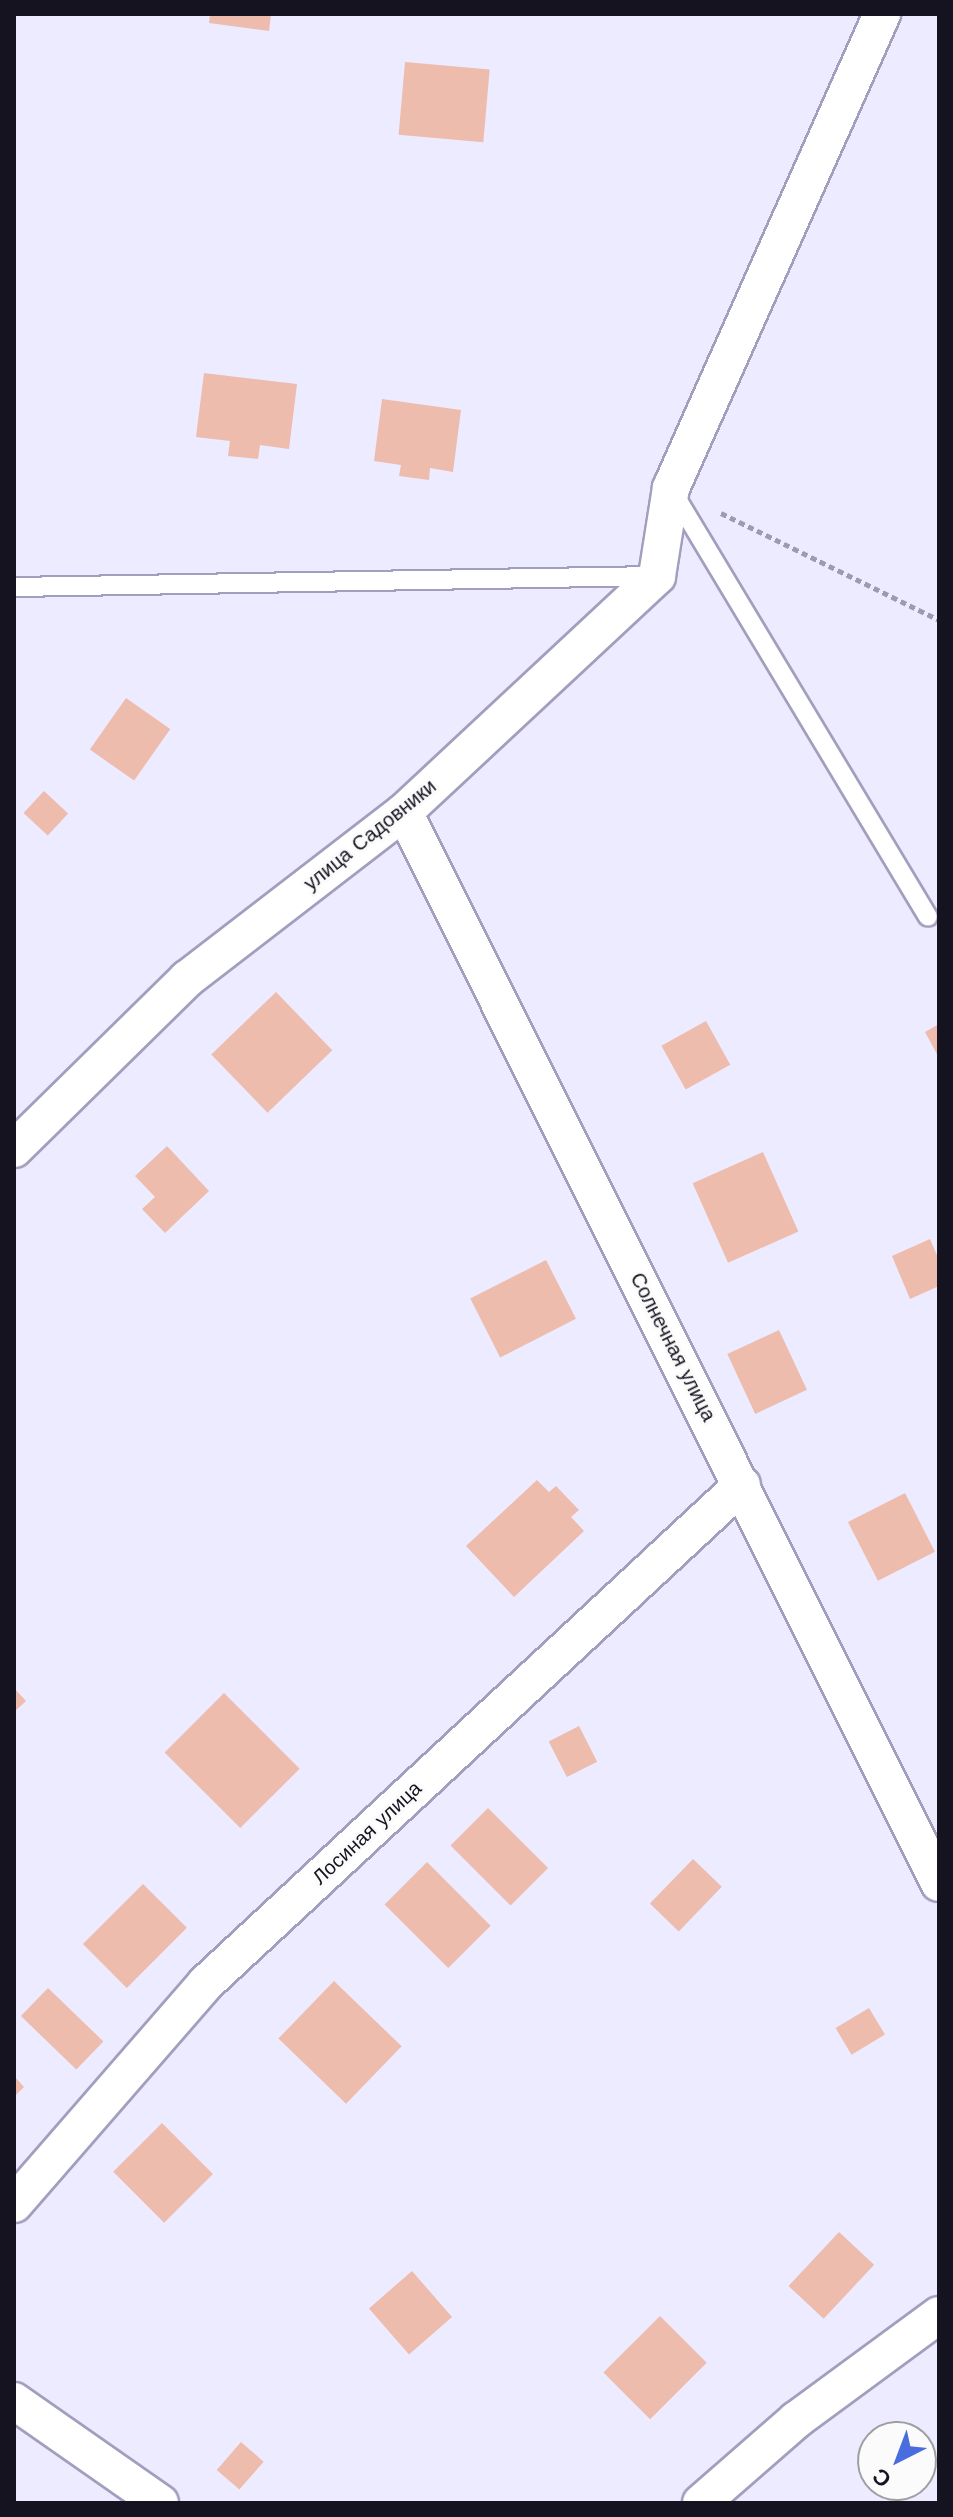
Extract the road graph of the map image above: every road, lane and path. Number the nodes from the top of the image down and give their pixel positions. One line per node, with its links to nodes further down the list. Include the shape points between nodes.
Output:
1 (882, 14): 2 (street)
2 (671, 488): 3 (street); 5 (path); 7 (lane)
3 (657, 576): 4 (lane); 6 (street, улица Садовники)
4 (14, 587)
5 (939, 620)
6 (404, 812): 8 (street, улица Садовники, via 187,979); 9 (street, Солнечная улица)
7 (928, 917)
8 (14, 1149)
9 (742, 1485): 10 (street, Солнечная улица); 11 (street, Лосиная улица, via 205,1984)
10 (939, 1883)
11 (14, 2204)
12 (939, 2315): 15 (street, via 796,2420)
13 (14, 2401): 14 (street)
14 (160, 2503)
15 (701, 2503)

